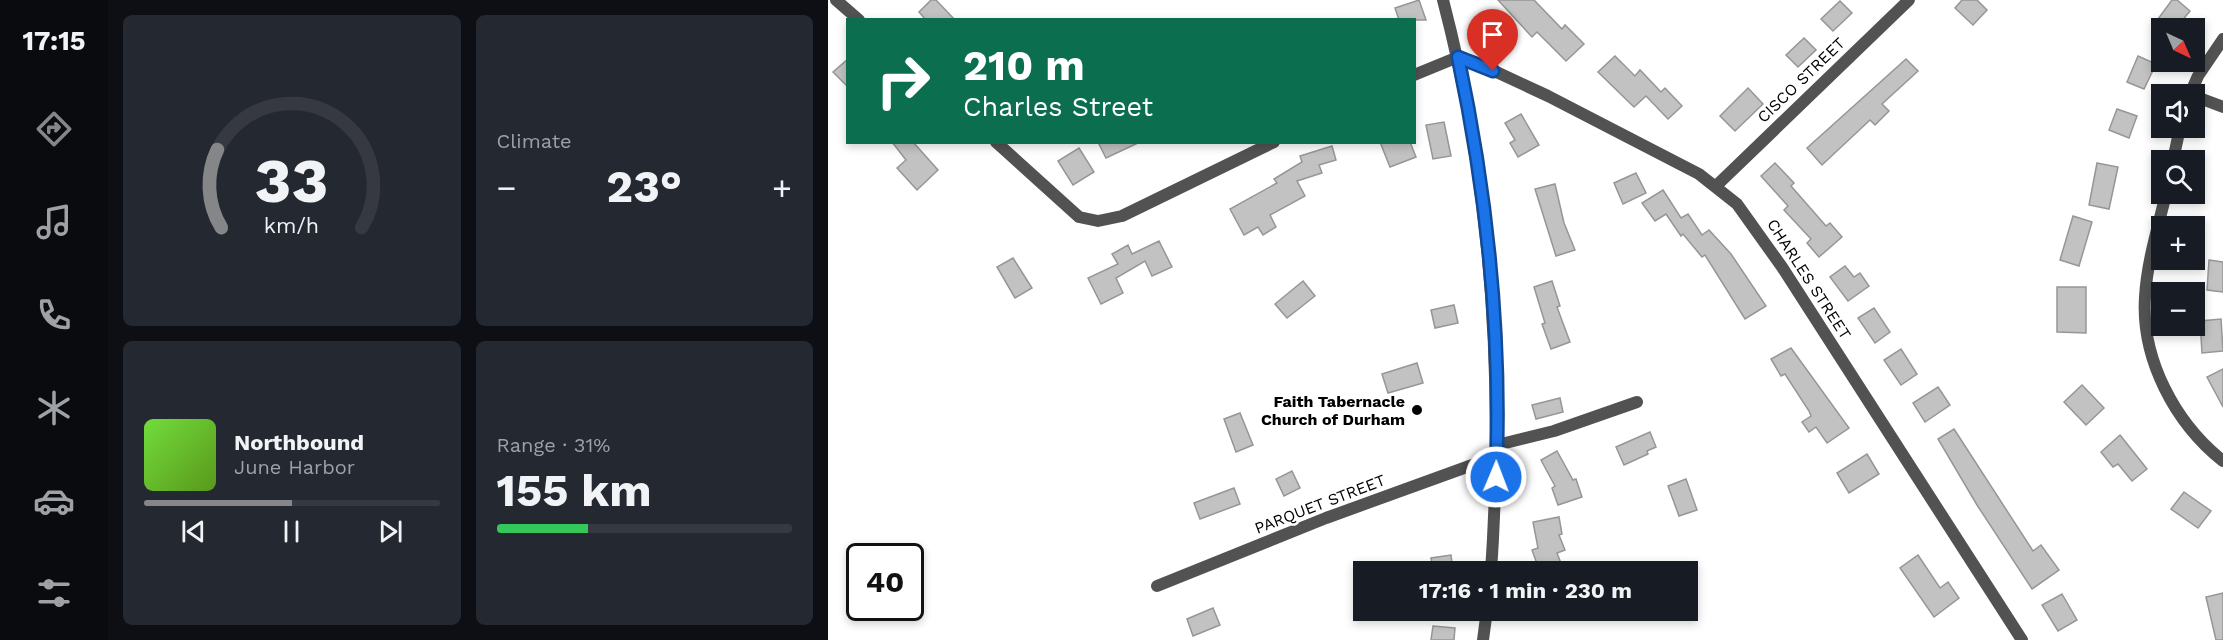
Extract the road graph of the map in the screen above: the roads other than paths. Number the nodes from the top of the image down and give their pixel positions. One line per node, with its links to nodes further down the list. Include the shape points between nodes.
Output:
1 (836, 0): 4 (street)
2 (1443, 0): 6 (street)
3 (1909, 0): 13 (street, CISCO STREET)
4 (857, 18)
5 (2223, 39): 8 (street)
6 (1458, 57): 7 (street); 13 (street, CHARLES STREET, via 1548,96); 16 (street, via 1479,169 1490,266)
7 (1416, 74)
8 (2194, 84)
9 (2205, 100): 10 (street)
10 (2223, 107)
11 (998, 144): 12 (street, via 1079,217 1098,221 1122,216)
12 (1270, 144)
13 (1716, 186): 22 (street, CHARLES STREET, via 1737,204 1758,232)
14 (2164, 204): 17 (street, via 2145,296 2149,343 2166,393 2192,430)
15 (1637, 402): 16 (street, PARQUET STREET)
16 (1497, 451): 18 (street); 19 (street, PARQUET STREET)
17 (2223, 460)
18 (1492, 561)
19 (1157, 586)
20 (1486, 621): 21 (street)
21 (1483, 640)
22 (2022, 640)

